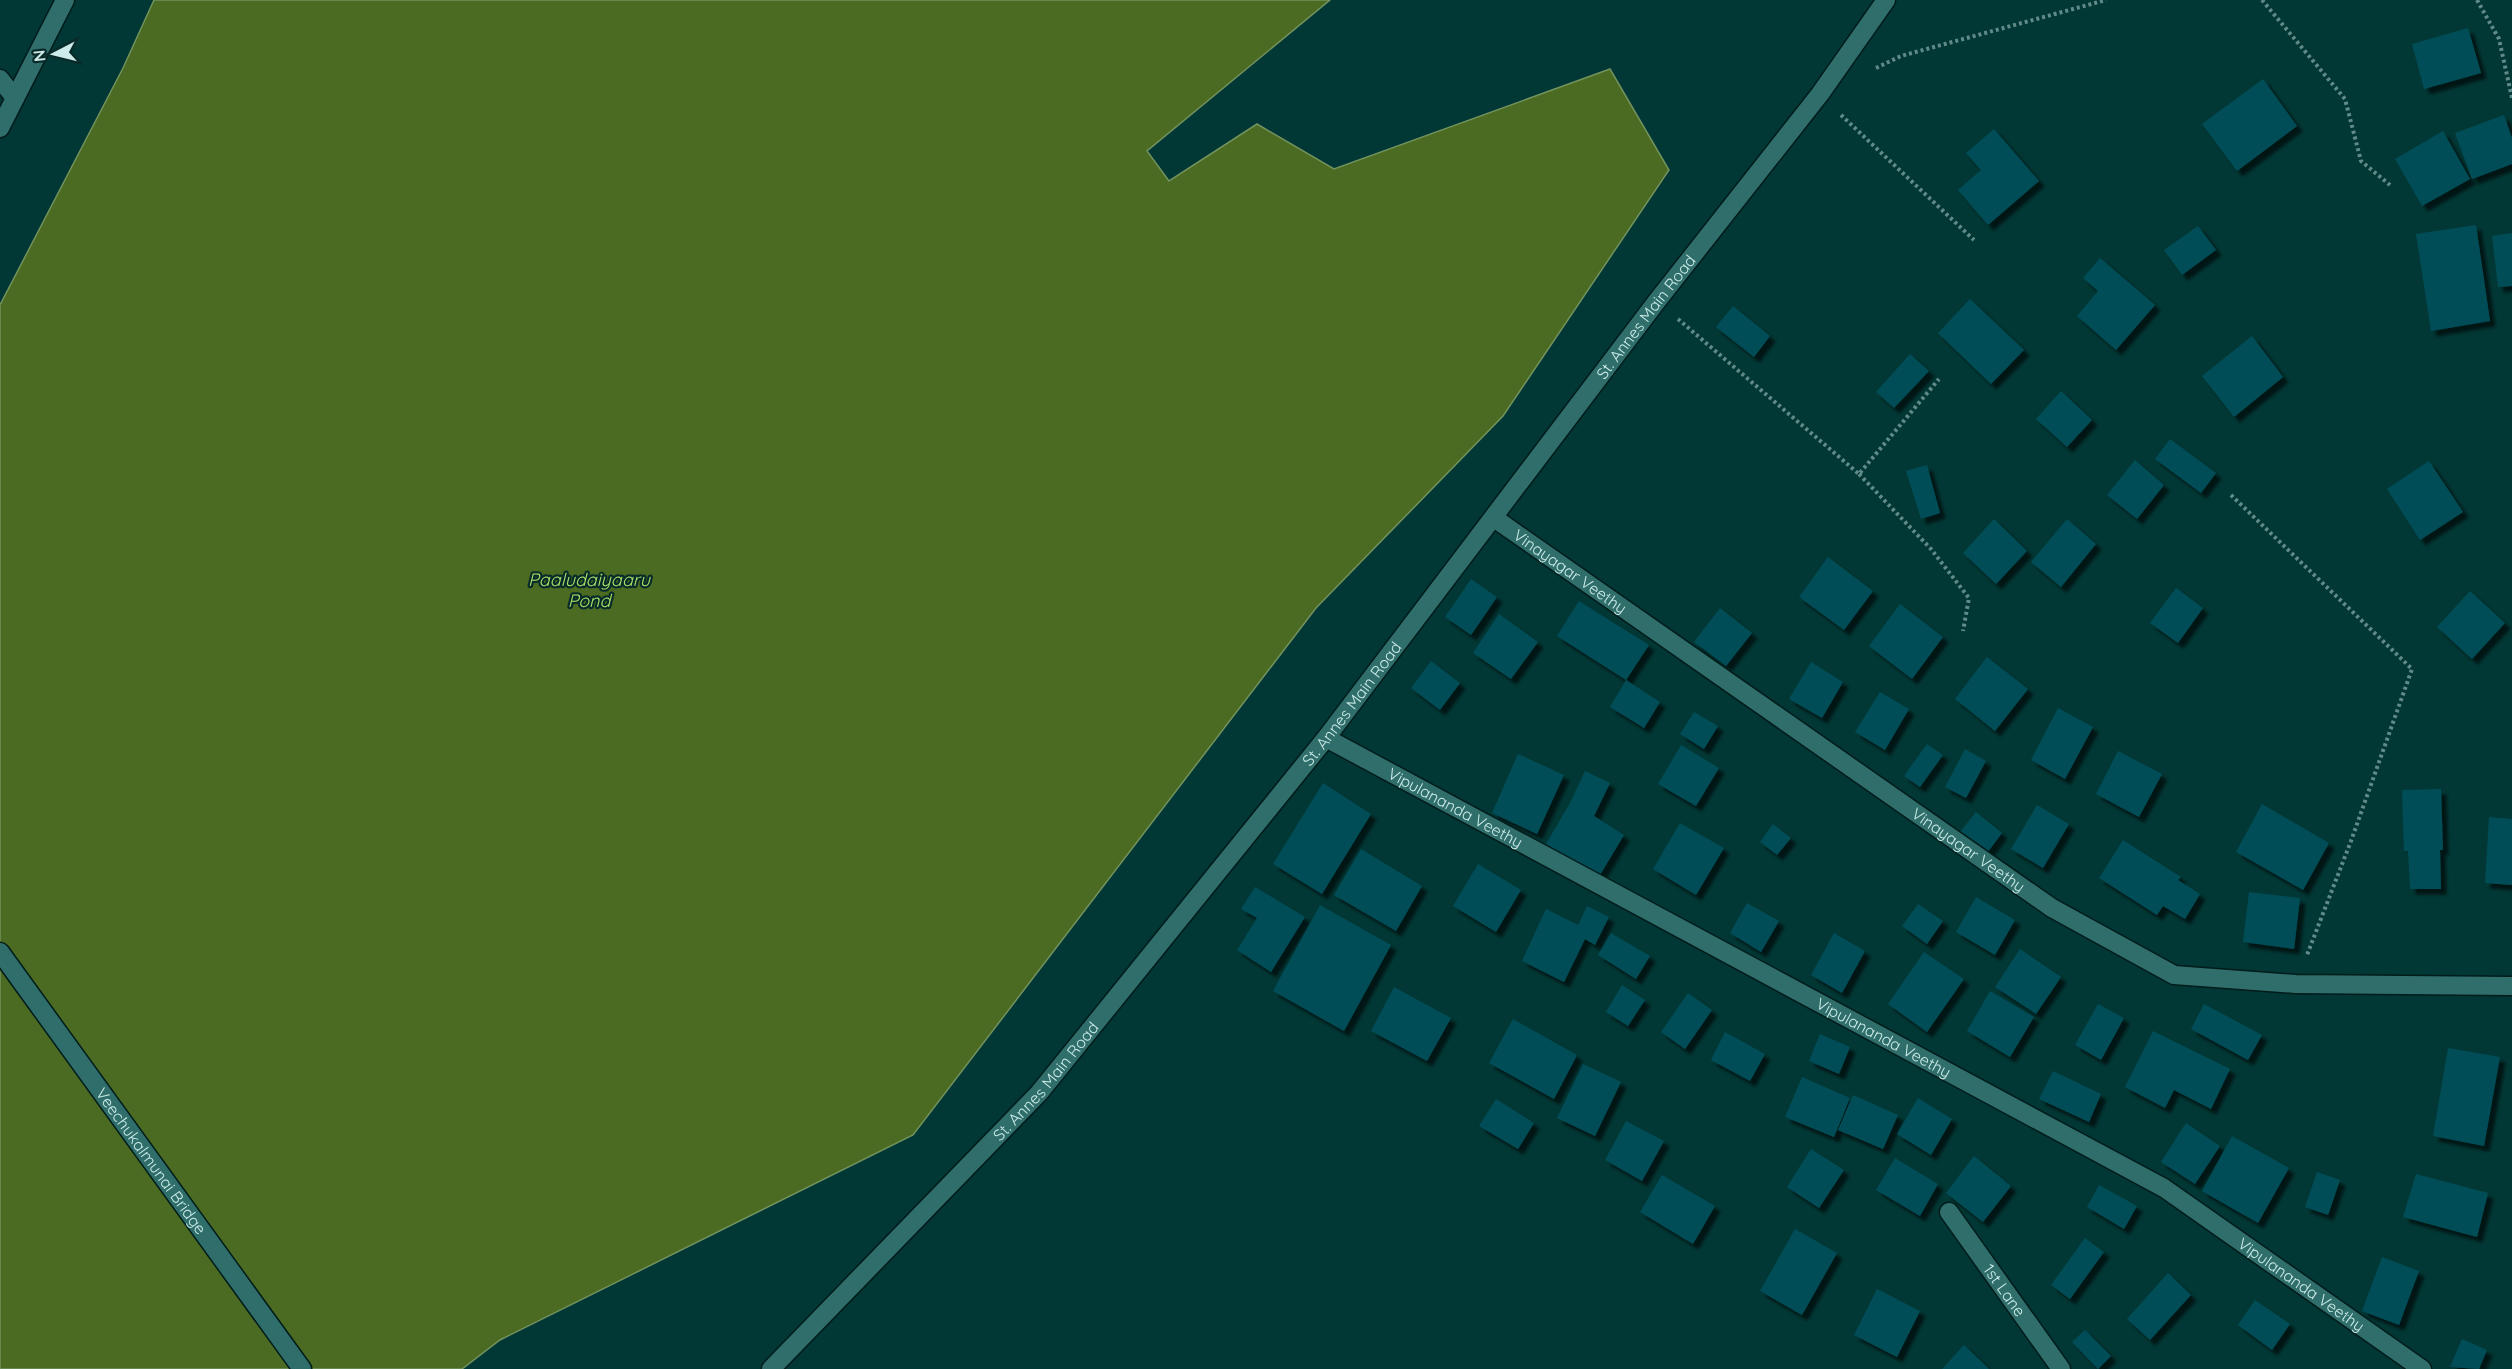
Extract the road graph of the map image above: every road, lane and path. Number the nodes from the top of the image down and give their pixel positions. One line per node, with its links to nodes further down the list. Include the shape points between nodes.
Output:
1 (65, 0): 9 (street)
2 (1886, 0): 8 (street, St. Annes Main Road)
3 (2106, 0): 6 (path, via 1901,56)
4 (2262, 0): 12 (path, via 2345,99 2361,161)
5 (2477, 0): 10 (path, via 2499,39)
6 (1871, 70)
7 (0, 79): 9 (street)
8 (1820, 94): 13 (path); 14 (street, St. Annes Main Road)
9 (15, 98): 11 (street)
10 (2512, 98)
11 (0, 128)
12 (2390, 185)
13 (1974, 240)
14 (1657, 301): 16 (path); 18 (street, St. Annes Main Road)
15 (1939, 379): 16 (path)
16 (1859, 474): 19 (path, via 1931,549 1970,598)
17 (2231, 495): 22 (path, via 2412,669)
18 (1494, 518): 20 (street, St. Annes Main Road); 22 (street, Vinayagar Veethy, via 2052,908 2174,975)
19 (1963, 631)
20 (1326, 738): 26 (street, St. Annes Main Road, via 1040,1093); 28 (street, Vipulananda Veethy, via 2164,1188)
21 (0, 952): 25 (street, Veechukalmunai Bridge)
22 (2296, 984): 23 (street, Vinayagar Veethy)
23 (2512, 986)
24 (1949, 1212): 27 (street, 1st Lane)
25 (302, 1369)
26 (771, 1369)
27 (2061, 1369)
28 (2422, 1369)

